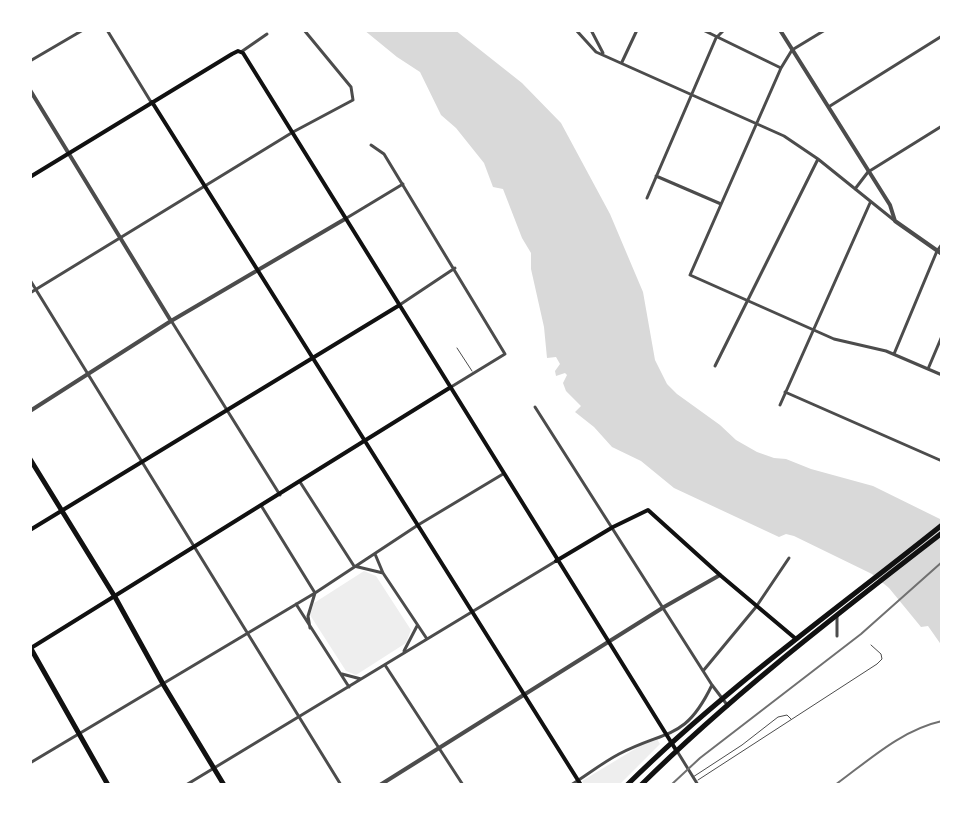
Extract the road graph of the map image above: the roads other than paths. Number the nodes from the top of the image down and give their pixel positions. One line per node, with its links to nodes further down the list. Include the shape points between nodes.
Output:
1 (83, 30): 17 (street)
2 (107, 30): 22 (street)
3 (304, 30): 26 (street, via 351,87 353,100)
4 (576, 30): 16 (street)
5 (591, 30): 16 (street)
6 (637, 30): 18 (street)
7 (703, 30): 13 (street)
8 (724, 30): 13 (street)
9 (780, 30): 14 (street)
10 (825, 30): 14 (street)
11 (267, 34): 15 (street)
12 (942, 36): 23 (street)
13 (716, 38): 19 (street); 21 (street)
14 (792, 50): 19 (street); 23 (street)
15 (240, 51): 22 (main road); 26 (main road)
16 (603, 53): 18 (street)
17 (30, 61)
18 (622, 62): 21 (street)
19 (781, 68): 24 (street)
20 (30, 90): 28 (street)
21 (692, 96): 24 (street); 31 (street)
22 (152, 102): 28 (main road); 34 (main road)
23 (827, 107): 30 (street)
24 (757, 124): 29 (street); 38 (street)
25 (942, 126): 30 (street)
26 (293, 132): 34 (street); 39 (main road)
27 (371, 145): 33 (street, via 384,154)
28 (68, 153): 32 (main road); 41 (street)
29 (818, 159): 35 (street); 49 (street)
30 (868, 172): 35 (street); 40 (street)
31 (656, 176): 36 (street); 38 (street)
32 (30, 177)
33 (403, 184): 39 (street); 44 (street)
34 (206, 188): 41 (street); 45 (main road)
35 (855, 189): 37 (street)
36 (647, 198)
37 (870, 203): 40 (street); 52 (street)
38 (721, 204): 49 (street, via 689,272)
39 (345, 219): 45 (street); 50 (main road)
40 (895, 221): 43 (street)
41 (121, 239): 47 (street); 51 (street)
42 (942, 244): 43 (street)
43 (940, 252): 55 (street)
44 (455, 268): 50 (street); 59 (street, via 505,354)
45 (257, 272): 51 (street); 56 (main road)
46 (30, 280): 47 (street)
47 (36, 290): 48 (street); 60 (street)
48 (30, 293)
49 (748, 299): 52 (street); 57 (street)
50 (398, 306): 56 (main road); 62 (main road)
51 (171, 321): 60 (street); 66 (street)
52 (813, 331): 55 (street); 63 (street)
53 (942, 336): 58 (street)
54 (457, 348): 59 (lane)
55 (894, 354): 58 (street)
56 (312, 357): 66 (main road); 68 (main road)
57 (715, 366)
58 (928, 369): 61 (street)
59 (473, 373): 62 (street)
60 (86, 374): 67 (street); 70 (street)
61 (942, 375)
62 (451, 387): 68 (main road); 72 (main road)
63 (785, 392): 64 (street); 71 (street)
64 (780, 405)
65 (535, 407): 79 (street)
66 (227, 409): 70 (main road); 74 (street)
67 (30, 411)
68 (365, 441): 73 (main road); 77 (main road)
69 (30, 459): 76 (main road)
70 (142, 461): 76 (main road); 82 (street)
71 (942, 461)
72 (503, 474): 77 (street); 85 (main road)
73 (300, 482): 74 (main road); 86 (street)
74 (280, 495): 75 (main road)
75 (262, 507): 82 (main road); 90 (street)
76 (62, 511): 80 (main road); 91 (main road)
77 (418, 525): 83 (street); 95 (main road)
78 (942, 525): 89 (main road)
79 (613, 527): 85 (main road); 88 (main road, via 650,511); 93 (street)
80 (30, 530)
81 (942, 533): 89 (main road)
82 (196, 547): 91 (main road); 99 (street)
83 (375, 553): 86 (street); 87 (street)
84 (789, 558): 94 (street)
85 (556, 561): 95 (street); 103 (main road)
86 (354, 566): 87 (street); 90 (street)
87 (383, 573): 97 (street)
88 (720, 575): 93 (street); 94 (main road)
89 (877, 580): 96 (main road); 102 (main road)
90 (315, 593): 92 (street); 98 (street)
91 (115, 597): 105 (main road); 111 (main road)
92 (296, 604): 98 (street); 99 (street)
93 (664, 607): 103 (street); 108 (street)
94 (756, 607): 102 (main road); 108 (street)
95 (473, 611): 101 (street); 114 (main road)
96 (837, 614): 100 (street); 116 (main road)
97 (418, 625): 101 (street); 106 (street)
98 (310, 628): 109 (street)
99 (248, 631): 111 (street); 117 (street)
100 (837, 636)
101 (427, 639): 106 (street)
102 (796, 639): 115 (main road)
103 (608, 643): 114 (street); 120 (main road)
104 (871, 645): 118 (lane, via 882,659)
105 (30, 648): 119 (main road)
106 (402, 655): 107 (street)
107 (385, 665): 110 (street); 121 (street)
108 (703, 671): 112 (street)
109 (342, 674): 110 (street); 113 (street)
110 (362, 679): 113 (street)
111 (163, 684): 119 (street); 124 (main road)
112 (712, 685): 115 (street); 120 (street, via 694,717)
113 (349, 687): 117 (street)
114 (524, 696): 121 (street); 126 (main road)
115 (722, 698): 116 (street); 120 (main road)
116 (728, 706): 122 (main road)
117 (300, 716): 124 (street); 130 (street)
118 (793, 721): 125 (lane); 125 (lane, via 787,715 778,717)
119 (79, 732): 123 (street); 127 (main road)
120 (668, 740): 122 (main road); 126 (street, via 649,740); 134 (main road)
121 (441, 749): 131 (street); 132 (street)
122 (676, 750): 125 (street); 135 (main road)
123 (30, 763)
124 (213, 768): 128 (street); 129 (main road)
125 (696, 781)
126 (579, 783): 133 (street)
127 (108, 785)
128 (186, 785)
129 (224, 785)
130 (341, 785)
131 (380, 785)
132 (463, 785)
133 (571, 785)
134 (627, 785)
135 (641, 785)

